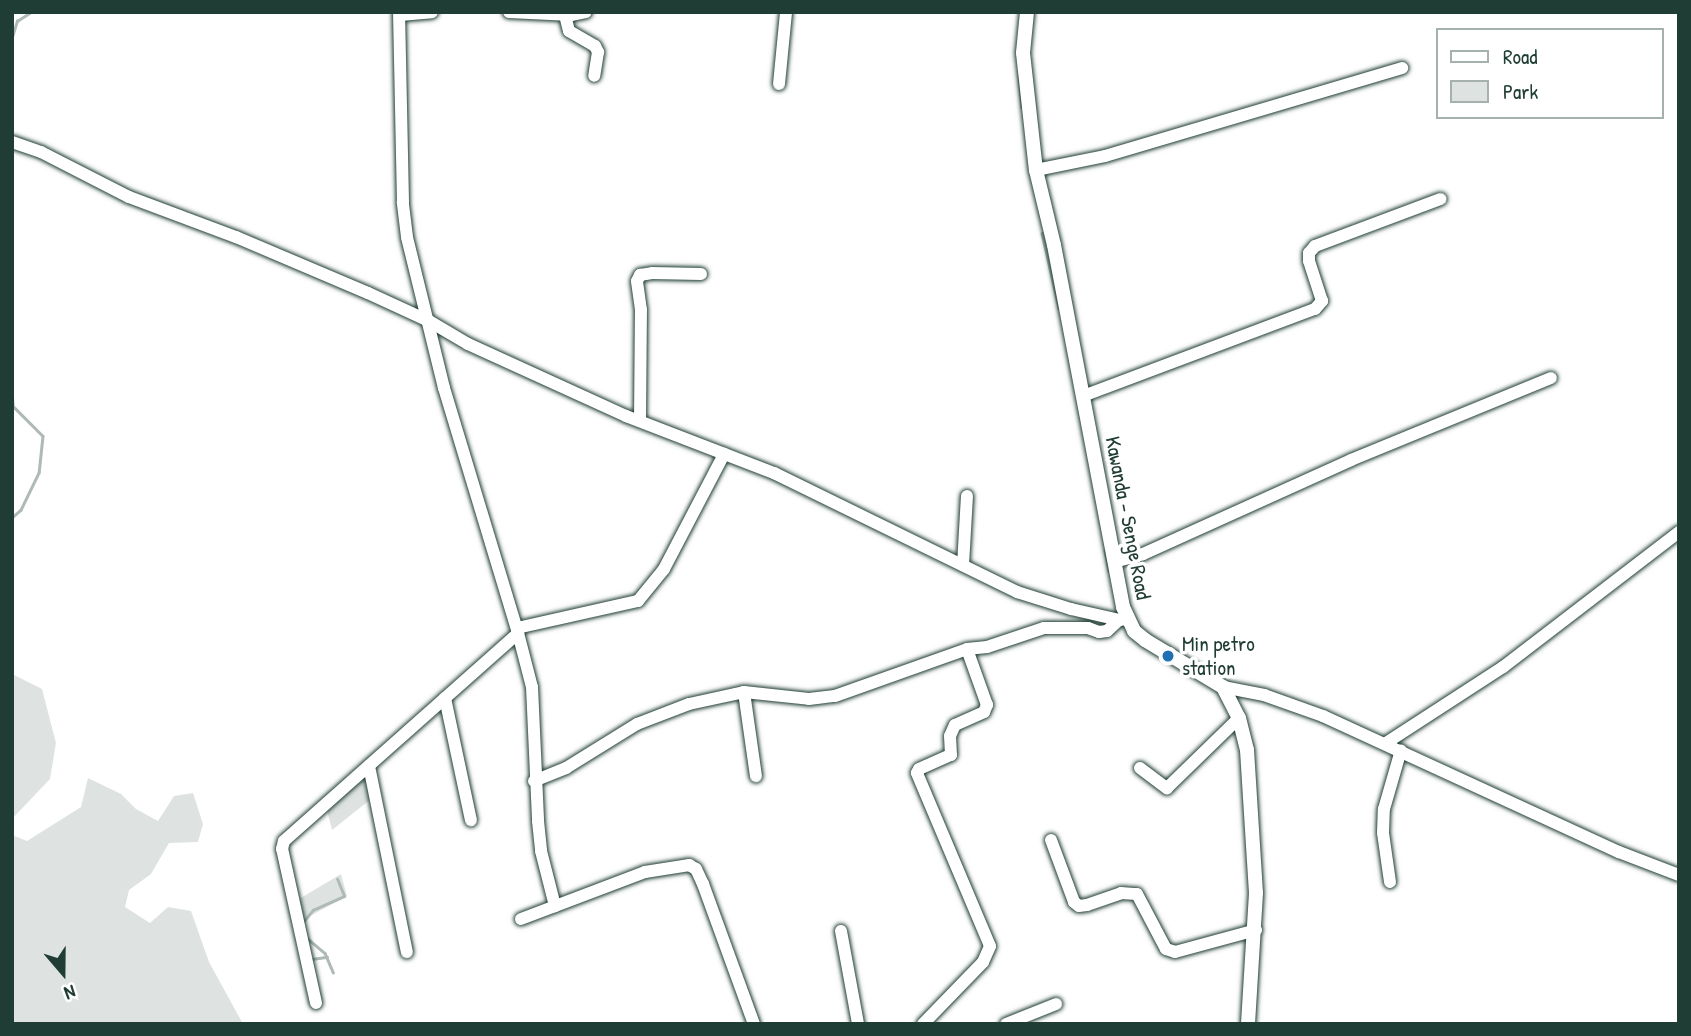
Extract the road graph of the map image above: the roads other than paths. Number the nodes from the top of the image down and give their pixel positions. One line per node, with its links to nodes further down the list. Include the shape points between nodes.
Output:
1 (432, 12): 6 (street)
2 (509, 12): 7 (street)
3 (586, 12): 7 (street)
4 (786, 12): 10 (street)
5 (1027, 12): 12 (street, Kawanda - Senge Road, via 1023,54)
6 (400, 14): 15 (street, via 403,202 415,277)
7 (565, 15): 9 (street, via 569,31 598,52)
8 (1402, 68): 12 (street, via 1105,156)
9 (594, 76)
10 (779, 84)
11 (12, 142): 15 (street, via 129,197 236,237)
12 (1036, 170): 17 (street, Kawanda - Senge Road)
13 (1441, 199): 17 (street, via 1315,246 1309,261 1322,301 1315,309)
14 (701, 274): 18 (street, via 652,273 640,275 637,281)
15 (429, 321): 18 (street, via 468,344); 25 (street, via 457,435)
16 (1551, 378): 22 (street, via 1351,460 1143,554)
17 (1083, 396): 22 (street, Kawanda - Senge Road)
18 (640, 421): 19 (street)
19 (724, 454): 23 (street); 25 (street, via 664,569 638,601)
20 (967, 496): 23 (street)
21 (1679, 532): 31 (street, via 1503,667)
22 (1114, 562): 24 (street, Kawanda - Senge Road)
23 (963, 565): 24 (street, via 1017,592)
24 (1123, 620): 26 (street, via 1107,631 1044,628); 27 (street, Kawanda - Senge Road, via 1145,640)
25 (518, 630): 29 (street); 36 (street, via 532,687)
26 (967, 649): 28 (street, via 835,696 800,699); 48 (street, via 986,696 985,712 955,725 950,736 951,755 917,773 990,946 983,962)
27 (1223, 687): 30 (street); 31 (street, via 1264,695)
28 (744, 692): 35 (street); 36 (street, via 689,704 637,724 566,768)
29 (445, 698): 33 (street); 37 (street)
30 (1239, 718): 34 (street, via 1167,788); 43 (street, via 1250,766)
31 (1386, 743): 32 (street)
32 (1401, 750): 39 (street); 40 (street, via 1384,809)
33 (369, 766): 45 (street); 46 (street, via 284,841 282,849)
34 (1140, 768)
35 (756, 776)
36 (534, 781): 41 (street, via 541,851)
37 (471, 820)
38 (1051, 840): 43 (street, via 1074,902 1087,905 1121,893 1137,894 1166,949 1175,952)
39 (1679, 875)
40 (1391, 883)
41 (555, 906): 42 (street); 49 (street, via 645,872 689,864 703,884)
42 (521, 919)
43 (1256, 930): 53 (street)
44 (841, 932): 50 (street)
45 (407, 952)
46 (316, 1003)
47 (1056, 1004): 52 (street)
48 (937, 1018): 51 (street)
49 (754, 1024)
50 (858, 1024)
51 (923, 1024)
52 (1006, 1024)
53 (1248, 1024)

